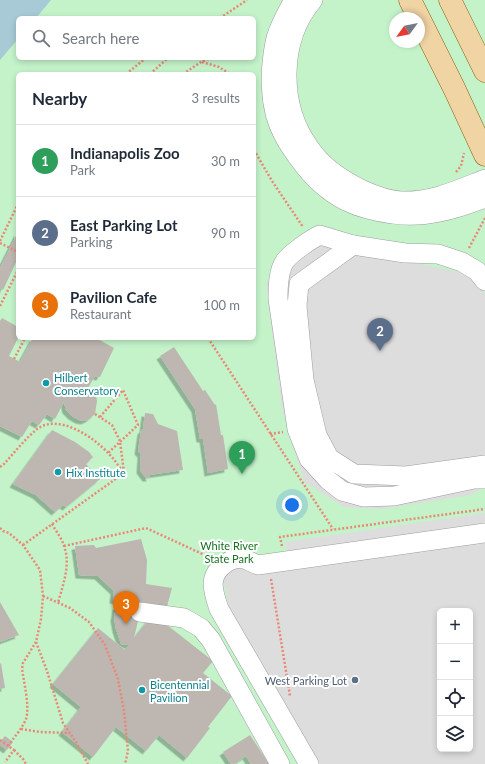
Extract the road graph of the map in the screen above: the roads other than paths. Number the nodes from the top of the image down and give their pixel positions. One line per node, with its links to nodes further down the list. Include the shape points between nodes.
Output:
1 (294, 0): 8 (street, via 276,37 272,66 272,97 284,138 311,174 347,202 394,214 424,215 460,208)
2 (313, 0): 7 (street, via 294,31 287,75 288,96 293,116 309,148 332,173 375,195 400,200 428,199)
3 (410, 0): 6 (main road, via 454,88)
4 (450, 0): 5 (main road)
5 (485, 71)
6 (475, 151)
7 (485, 179)
8 (485, 198)
9 (352, 245): 10 (street, via 405,253 438,254 477,270); 11 (street, via 299,284 297,306 304,380 317,435 329,458 354,474 406,476); 12 (street, via 320,235 284,262 279,278 278,298 297,429 309,459 342,491 364,497 394,496 474,479)
10 (485, 281)
11 (485, 465)
12 (485, 479)
13 (485, 533): 16 (street, via 268,564 258,565 242,558 228,561 217,569 213,577 213,586 220,609)
14 (140, 612): 15 (street, via 184,618 201,628 211,640)
15 (280, 764)
16 (309, 764)

